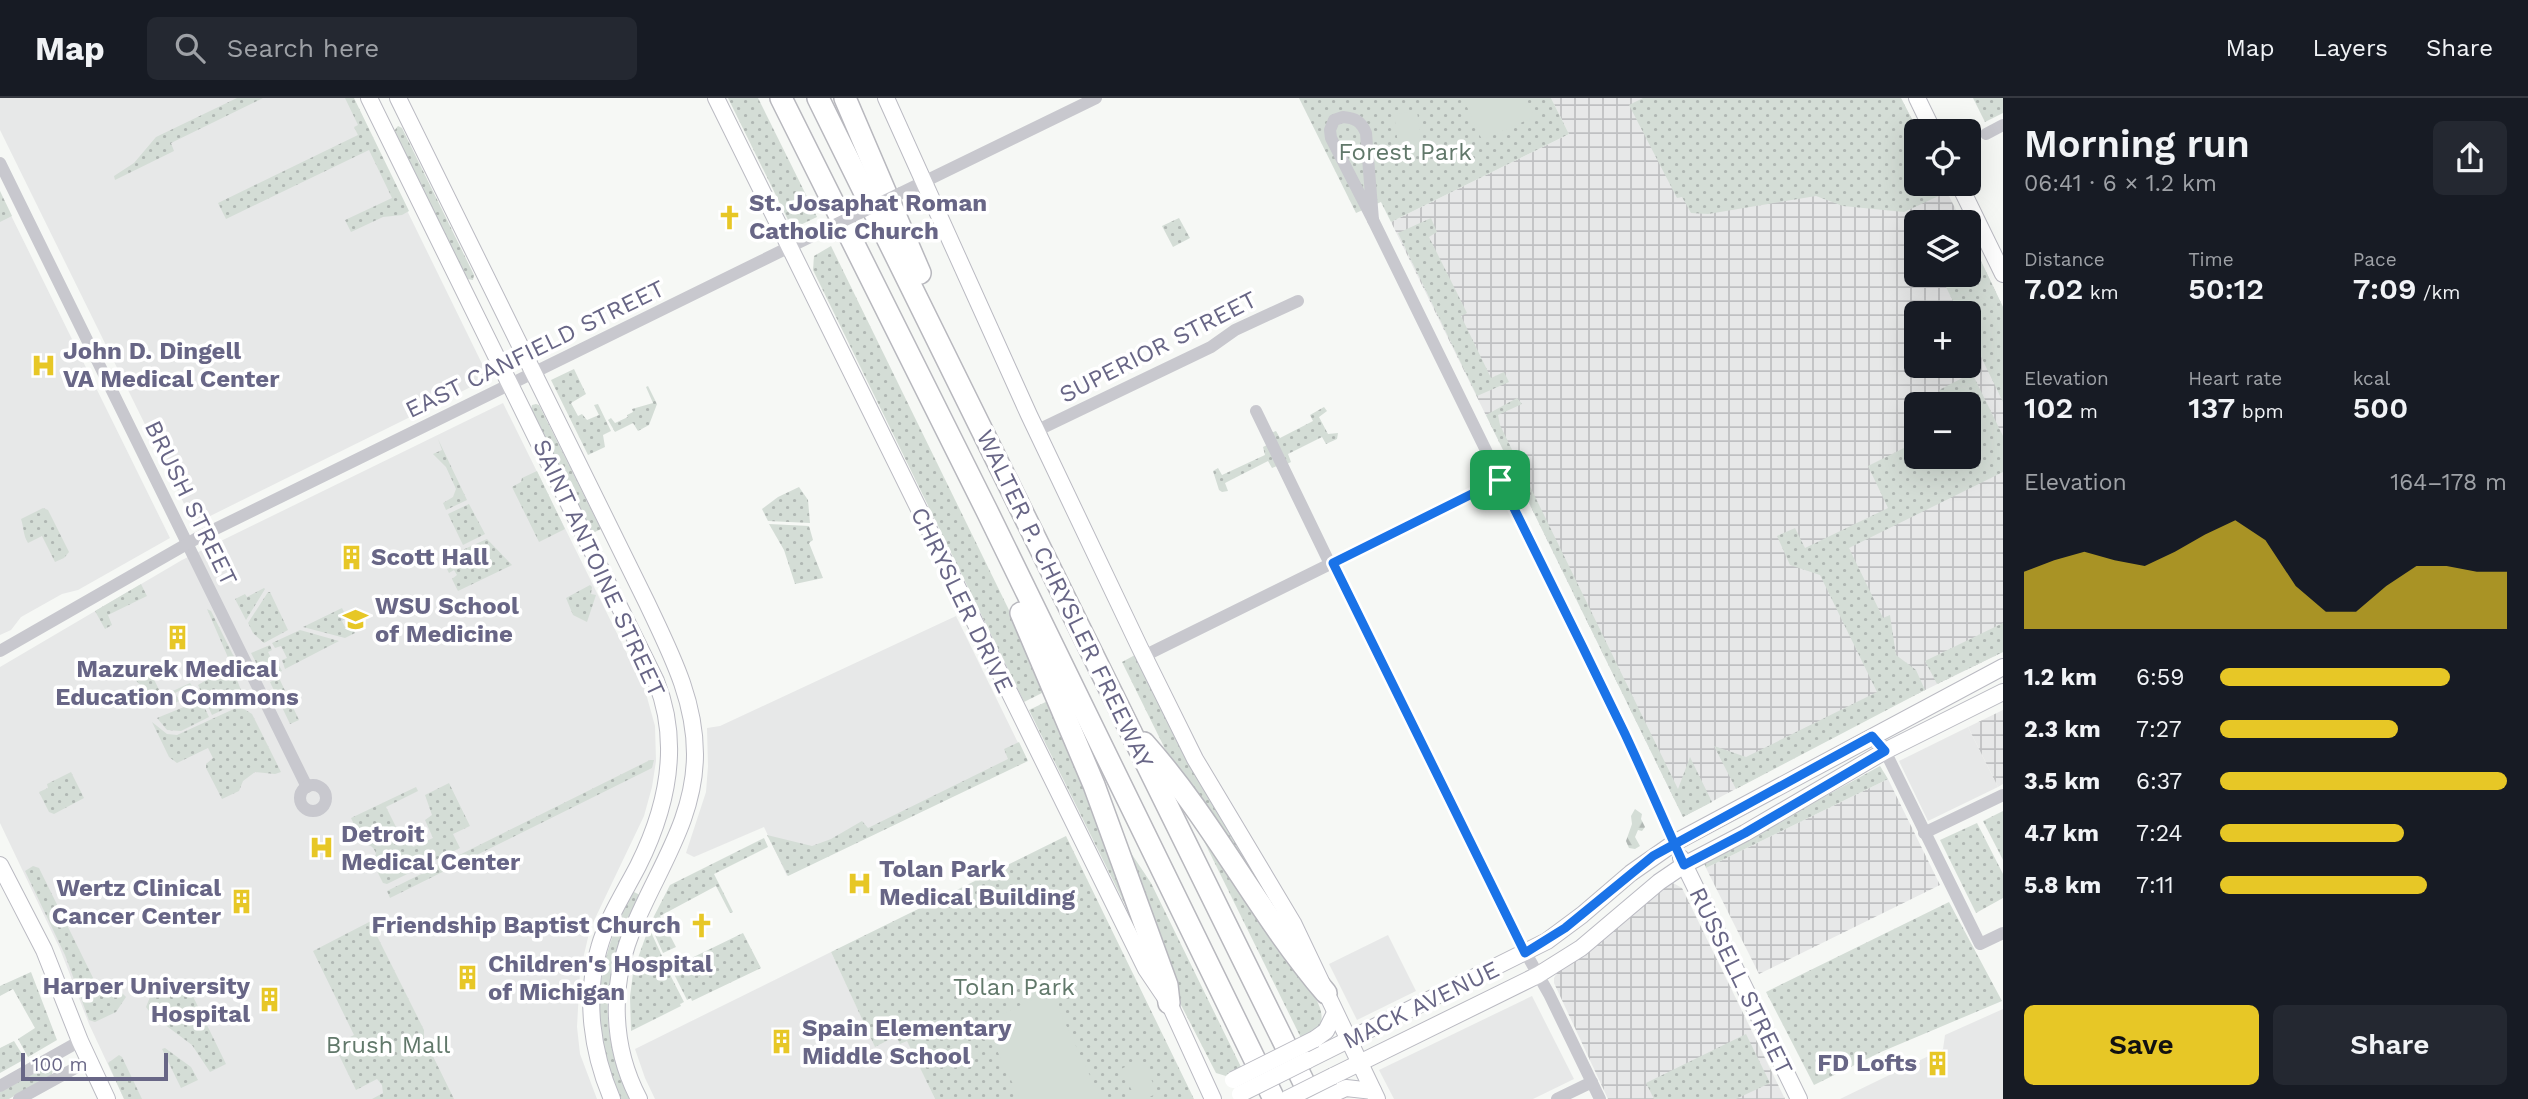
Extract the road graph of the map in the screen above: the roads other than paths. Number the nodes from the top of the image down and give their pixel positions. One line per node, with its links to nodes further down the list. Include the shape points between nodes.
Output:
1 (369, 98): 13 (street, SAINT ANTOINE STREET)
2 (381, 98): 10 (street, via 386,104)
3 (716, 98): 20 (street, CHRYSLER DRIVE)
4 (781, 98): 31 (highway, WALTER P. CHRYSLER FREEWAY)
5 (818, 98): 25 (highway, WALTER P. CHRYSLER FREEWAY)
6 (845, 98): 25 (highway, via 931,299)
7 (886, 98): 17 (street)
8 (1096, 98): 17 (street, EAST CANFIELD STREET)
9 (1917, 98): 11 (street)
10 (398, 99): 14 (street, SAINT ANTOINE STREET)
11 (1927, 119)
12 (2003, 125): 15 (street)
13 (384, 127): 14 (street, via 397,121); 23 (street, SAINT ANTOINE STREET)
14 (413, 127): 22 (street, SAINT ANTOINE STREET)
15 (1986, 134)
16 (0, 163): 32 (street, BRUSH STREET)
17 (925, 181): 20 (street, EAST CANFIELD STREET, bridge); 29 (street)
18 (1965, 196): 21 (street)
19 (1373, 220): 19 (street, RUSSELL STREET, via 1366,133 1353,118 1334,120 1331,138); 30 (street, RUSSELL STREET)
20 (789, 248): 26 (street, EAST CANFIELD STREET); 65 (street, CHRYSLER DRIVE, via 1146,969)
21 (2003, 274)
22 (487, 279): 23 (street); 26 (street, SAINT ANTOINE STREET)
23 (464, 290): 27 (street, SAINT ANTOINE STREET)
24 (1298, 300): 29 (street, SUPERIOR STREET)
25 (948, 362): 43 (highway, WALTER P. CHRYSLER FREEWAY)
26 (533, 373): 27 (street, EAST CANFIELD STREET); 36 (street, SAINT ANTOINE STREET)
27 (510, 384): 32 (street, EAST CANFIELD STREET); 33 (street, SAINT ANTOINE STREET)
28 (1256, 411): 34 (street)
29 (1036, 431): 39 (street)
30 (1500, 480): 34 (street); 52 (street, RUSSELL STREET)
31 (987, 511): 65 (highway, via 996,558 1094,785 1167,985); 87 (highway, WALTER P. CHRYSLER FREEWAY)
32 (187, 543): 38 (street, EAST CANFIELD STREET); 48 (street, BRUSH STREET)
33 (592, 550): 35 (street, SAINT ANTOINE STREET); 36 (street, via 608,546 625,581)
34 (1331, 564): 39 (street); 63 (street)
35 (608, 584): 37 (street, via 632,612 652,651); 46 (street, SAINT ANTOINE STREET, via 660,692)
36 (647, 603): 37 (street, SAINT ANTOINE STREET)
37 (667, 647): 45 (street, SAINT ANTOINE STREET, via 688,698)
38 (0, 651)
39 (1144, 656): 66 (street, via 1195,759 1293,923)
40 (2003, 667): 42 (street, via 1964,695 1961,704); 44 (street, MACK AVENUE)
41 (2003, 692): 42 (street, MACK AVENUE)
42 (1966, 710): 47 (street, MACK AVENUE)
43 (1126, 723): 66 (highway, via 1170,772); 89 (highway, WALTER P. CHRYSLER FREEWAY)
44 (1872, 736): 47 (street); 50 (street, MACK AVENUE)
45 (694, 740): 46 (street); 58 (street, SAINT ANTOINE STREET, via 690,801 674,847)
46 (669, 743): 57 (street, SAINT ANTOINE STREET, via 661,806)
47 (1885, 751): 51 (street); 53 (street, MACK AVENUE)
48 (307, 787)
49 (2003, 795): 51 (street)
50 (1705, 826): 52 (street, MACK AVENUE); 53 (street, via 1701,840 1706,846)
51 (1924, 833): 61 (street, via 1980,944)
52 (1674, 843): 54 (street, RUSSELL STREET); 56 (street, MACK AVENUE)
53 (1718, 846): 54 (street, MACK AVENUE)
54 (1684, 865): 59 (street, MACK AVENUE); 93 (street, RUSSELL STREET)
55 (1, 867): 68 (street, via 44,950)
56 (1631, 873): 59 (street, via 1643,877); 60 (street, MACK AVENUE)
57 (634, 874): 58 (street); 84 (street, SAINT ANTOINE STREET, via 604,934 594,974 593,1035)
58 (653, 886): 85 (street, SAINT ANTOINE STREET, via 628,940 617,982 620,1044)
59 (1647, 892): 62 (street, MACK AVENUE)
60 (1565, 928): 62 (street, via 1566,942); 63 (street, MACK AVENUE)
61 (2003, 933)
62 (1576, 952): 64 (street, MACK AVENUE)
63 (1525, 953): 64 (street); 67 (street, MACK AVENUE)
64 (1538, 975): 71 (street, MACK AVENUE); 77 (street)
65 (1169, 1003): 76 (street, CHRYSLER DRIVE)
66 (1330, 1003): 69 (street); 70 (street, via 1329,1026)
67 (1370, 1030): 69 (street, MACK AVENUE); 71 (street)
68 (80, 1041): 72 (street); 73 (street)
69 (1348, 1041): 70 (street, MACK AVENUE); 74 (street)
70 (1318, 1046): 80 (street, MACK AVENUE, bridge)
71 (1382, 1052): 74 (street, MACK AVENUE)
72 (50, 1058): 75 (street, via 59,1066); 79 (street)
73 (88, 1061): 75 (street); 83 (street)
74 (1359, 1063): 78 (street, MACK AVENUE); 81 (street)
75 (55, 1079): 82 (street)
76 (1203, 1079): 80 (street); 86 (street, CHRYSLER DRIVE)
77 (1592, 1082): 91 (street); 92 (street)
78 (1336, 1083): 81 (street); 88 (street, MACK AVENUE, bridge); 90 (street)
79 (0, 1086)
80 (1235, 1091)
81 (1375, 1095)
82 (19, 1099)
83 (107, 1099)
84 (612, 1099)
85 (639, 1099)
86 (1213, 1099)
87 (1274, 1099)
88 (1287, 1099)
89 (1312, 1099)
90 (1321, 1099)
91 (1557, 1099)
92 (1600, 1099)
93 (1799, 1099)

